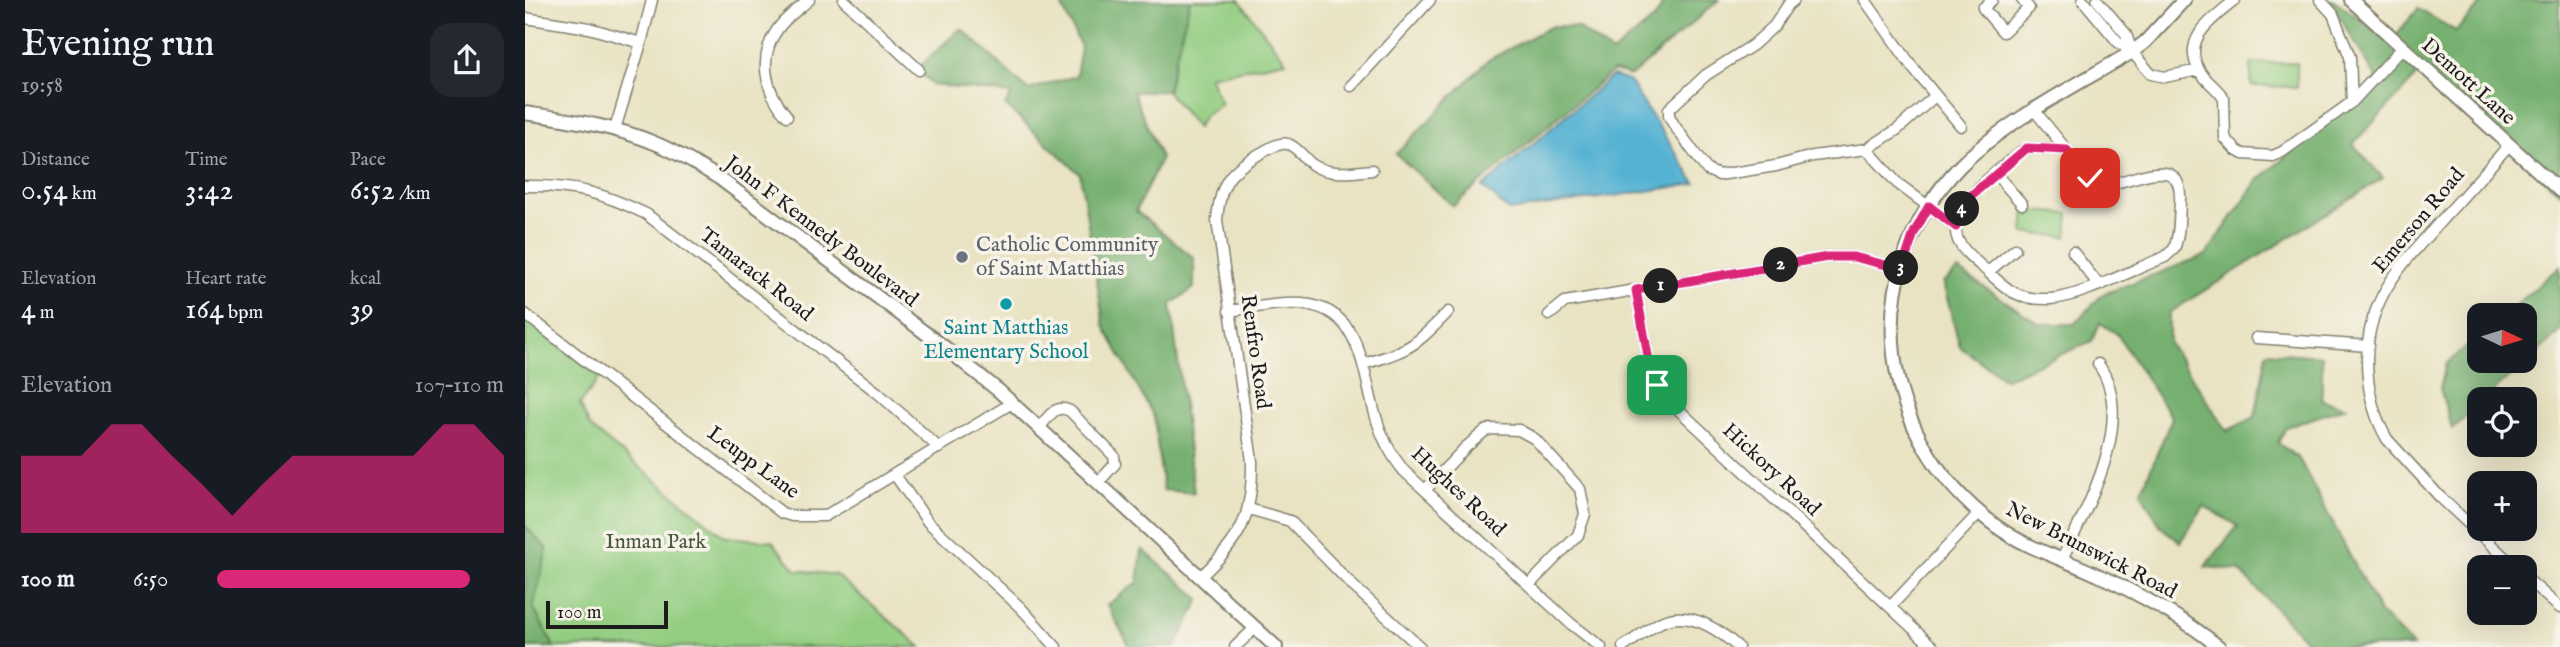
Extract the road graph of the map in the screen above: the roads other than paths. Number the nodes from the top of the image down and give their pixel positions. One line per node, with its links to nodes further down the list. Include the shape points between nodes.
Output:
1 (652, 0): 16 (street)
2 (809, 0): 26 (street, via 781,24 766,53 767,81)
3 (844, 0): 19 (street)
4 (1430, 0): 21 (street)
5 (1794, 0): 30 (street, via 1753,45 1706,75 1672,105 1669,116 1707,170 1719,175)
6 (1865, 0): 22 (street)
7 (1992, 0): 8 (street, via 1983,8 2003,32 2029,8)
8 (2022, 0)
9 (2083, 0): 18 (street)
10 (2097, 0): 18 (street, via 2126,34)
11 (2184, 0): 18 (street, New Brunswick Road)
12 (2235, 0): 20 (street, via 2198,35 2194,46)
13 (2320, 0): 23 (street, via 2333,14 2350,57)
14 (2351, 0): 17 (street, Demott Lane)
15 (525, 18): 16 (street, via 589,28)
16 (641, 43): 28 (street)
17 (2402, 48): 23 (street); 29 (street, Demott Lane)
18 (2132, 52): 20 (street, via 2154,75); 24 (street, New Brunswick Road)
19 (919, 69)
20 (2199, 69): 23 (street, via 2224,99 2225,138 2248,155 2282,152)
21 (1351, 86)
22 (1935, 96): 27 (street); 30 (street)
23 (2352, 102)
24 (2035, 111): 31 (street); 37 (street, New Brunswick Road, via 1974,154)
25 (525, 113): 28 (street, John F Kennedy Boulevard)
26 (787, 116)
27 (1961, 126)
28 (615, 129): 53 (street, John F Kennedy Boulevard, via 659,144 719,178 949,350)
29 (2509, 145): 35 (street, Demott Lane); 50 (street, Emerson Road, via 2401,265 2377,306)
30 (1867, 149): 37 (street, via 1897,183)
31 (2067, 150): 33 (street, via 2027,148); 43 (street, via 2098,184 2165,172 2181,185 2174,250)
32 (1372, 170): 45 (street, Renfro Road, via 1319,168 1292,145 1277,145 1234,170 1218,201 1217,220)
33 (1996, 173): 36 (street); 38 (street, via 1968,198)
34 (525, 186): 55 (street, Tamarack Road, via 581,189 610,196 646,214 878,393)
35 (2560, 191)
36 (2022, 204)
37 (1929, 206): 38 (street); 41 (street, New Brunswick Road)
38 (1956, 227): 42 (street, via 1959,242)
39 (2015, 249): 42 (street)
40 (2073, 252): 43 (street)
41 (1902, 269): 44 (street, via 1854,257 1828,257); 60 (street, New Brunswick Road, via 1892,337 1900,389 1912,426 1931,460)
42 (1988, 272): 43 (street, via 2013,293 2028,298 2061,298)
43 (2098, 284)
44 (1636, 290): 48 (street, via 1565,302); 66 (street, Hickory Road, via 1651,372 1667,399)
45 (1229, 311): 51 (street, Hughes Road, via 1297,305 1324,309 1349,330); 59 (street, Renfro Road, via 1252,461)
46 (1448, 312): 51 (street, via 1406,351)
47 (525, 314): 56 (street, Leupp Lane, via 782,513 825,516)
48 (1549, 314)
49 (2256, 338): 50 (street)
50 (2368, 346): 61 (street, Emerson Road, via 2372,403 2387,439)
51 (1363, 364): 58 (street, Hughes Road, via 1390,454)
52 (2098, 364): 62 (street, via 2107,377 2112,399 2106,458)
53 (1012, 403): 54 (street, John F Kennedy Boulevard); 55 (street, Leupp Lane)
54 (1039, 428): 57 (street, John F Kennedy Boulevard); 57 (street, via 1056,409 1070,411 1114,456 1115,464)
55 (939, 448): 56 (street, Leupp Lane)
56 (895, 475): 69 (street, via 928,522)
57 (1098, 483): 63 (street, John F Kennedy Boulevard)
58 (1425, 490): 64 (street, Hughes Road); 64 (street, via 1485,431 1519,430 1535,439 1580,489 1585,514 1578,535)
59 (1249, 509): 63 (street, Renfro Road, via 1235,540); 72 (street, via 1290,521)
60 (1979, 513): 62 (street, New Brunswick Road, via 1998,528); 66 (street)
61 (2502, 555)
62 (2062, 559): 77 (street, New Brunswick Road, via 2157,604)
63 (1200, 577): 68 (street, John F Kennedy Boulevard)
64 (1529, 585): 73 (street, Hughes Road)
65 (2537, 588): 67 (street)
66 (1890, 607): 76 (street, Hickory Road)
67 (2560, 608)
68 (1255, 628): 70 (street); 71 (street, John F Kennedy Boulevard)
69 (1056, 647)
70 (1235, 647)
71 (1276, 647)
72 (1420, 647)
73 (1601, 647)
74 (1623, 647): 75 (street, via 1662,622 1678,619 1709,625)
75 (1738, 647)
76 (1933, 647)
77 (2219, 647)

